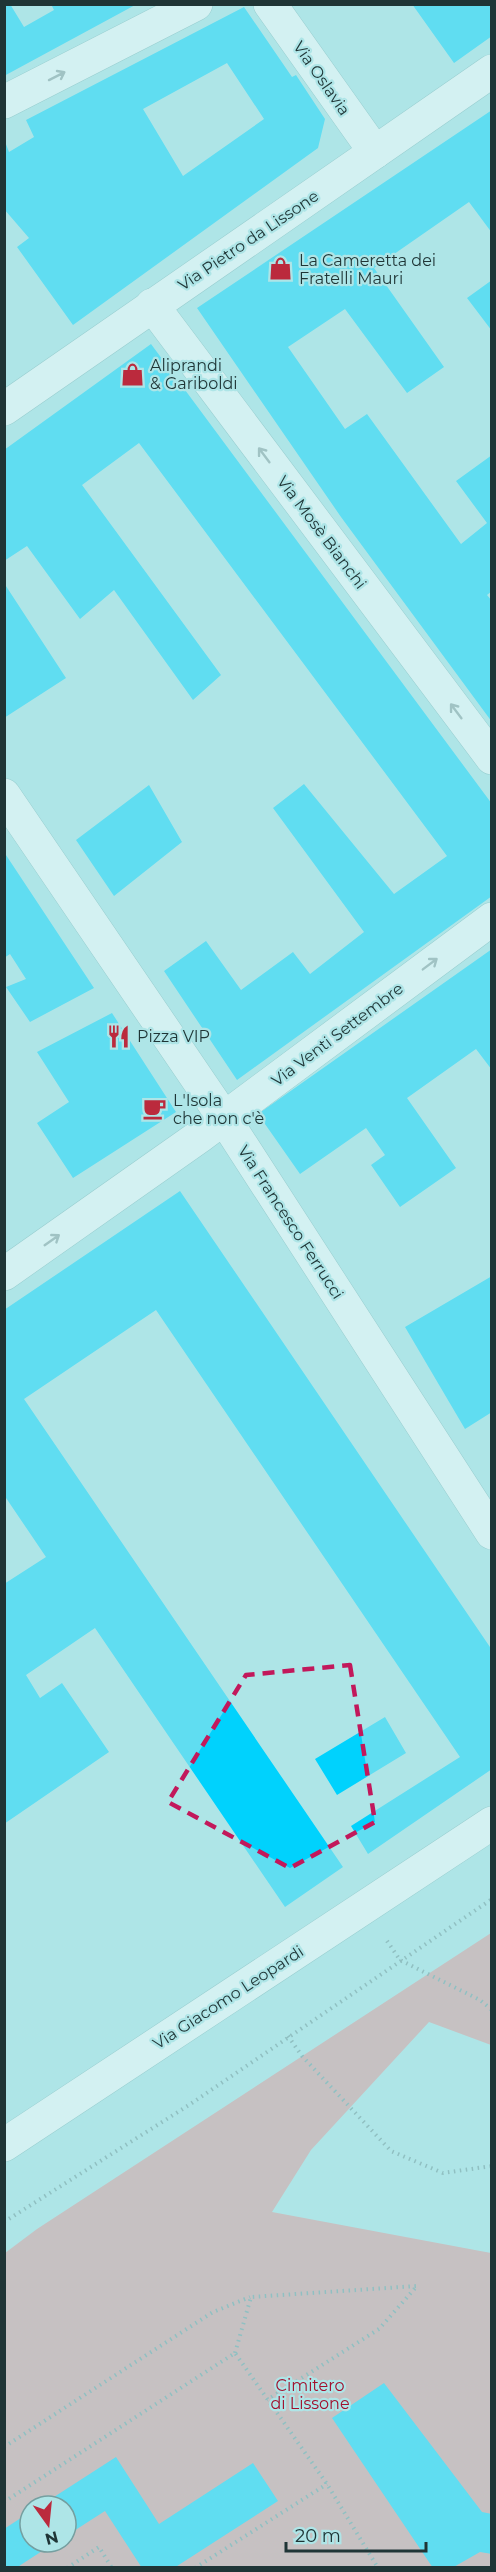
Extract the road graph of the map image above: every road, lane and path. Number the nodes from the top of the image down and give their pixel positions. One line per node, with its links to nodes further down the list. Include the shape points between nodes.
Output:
1 (196, 4): 4 (street, one-way to 1)
2 (270, 4): 5 (street, Via Oslavia)
3 (492, 71): 5 (street, Via Pietro da Lissone)
4 (4, 102)
5 (375, 152): 6 (street, Via Pietro da Lissone)
6 (152, 305): 7 (street, Via Pietro da Lissone); 8 (street, Via Mosè Bianchi, one-way to 6)
7 (4, 409)
8 (492, 758)
9 (4, 795): 11 (street, Via Francesco Ferrucci)
10 (492, 919): 11 (street, Via Venti Settembre, one-way to 10)
11 (224, 1118): 12 (street, Via Venti Settembre, one-way to 11); 13 (street, Via Francesco Ferrucci)
12 (4, 1274)
13 (492, 1533)
14 (492, 1823): 16 (street, Via Giacomo Leopardi)
15 (492, 1843): 16 (street, Via Giacomo Leopardi)
16 (452, 1849): 18 (street, Via Giacomo Leopardi)
17 (492, 1899): 19 (path)
18 (364, 1909): 19 (path); 22 (street, Via Giacomo Leopardi)
19 (400, 1960): 20 (path, via 480,2000); 21 (path)
20 (492, 2010)
21 (288, 2036): 23 (path, via 391,2151 443,2173); 24 (path, via 189,2105)
22 (4, 2145)
23 (492, 2166)
24 (4, 2222)
25 (251, 2297): 26 (path); 27 (path, via 417,2286 379,2329); 28 (path, via 213,2312)
26 (235, 2353): 27 (path); 30 (path)
27 (267, 2400): 29 (path)
28 (4, 2447)
29 (327, 2484): 33 (path); 34 (path)
30 (4, 2502)
31 (67, 2568): 32 (path, via 99,2547)
32 (112, 2568)
33 (195, 2568)
34 (378, 2568)

